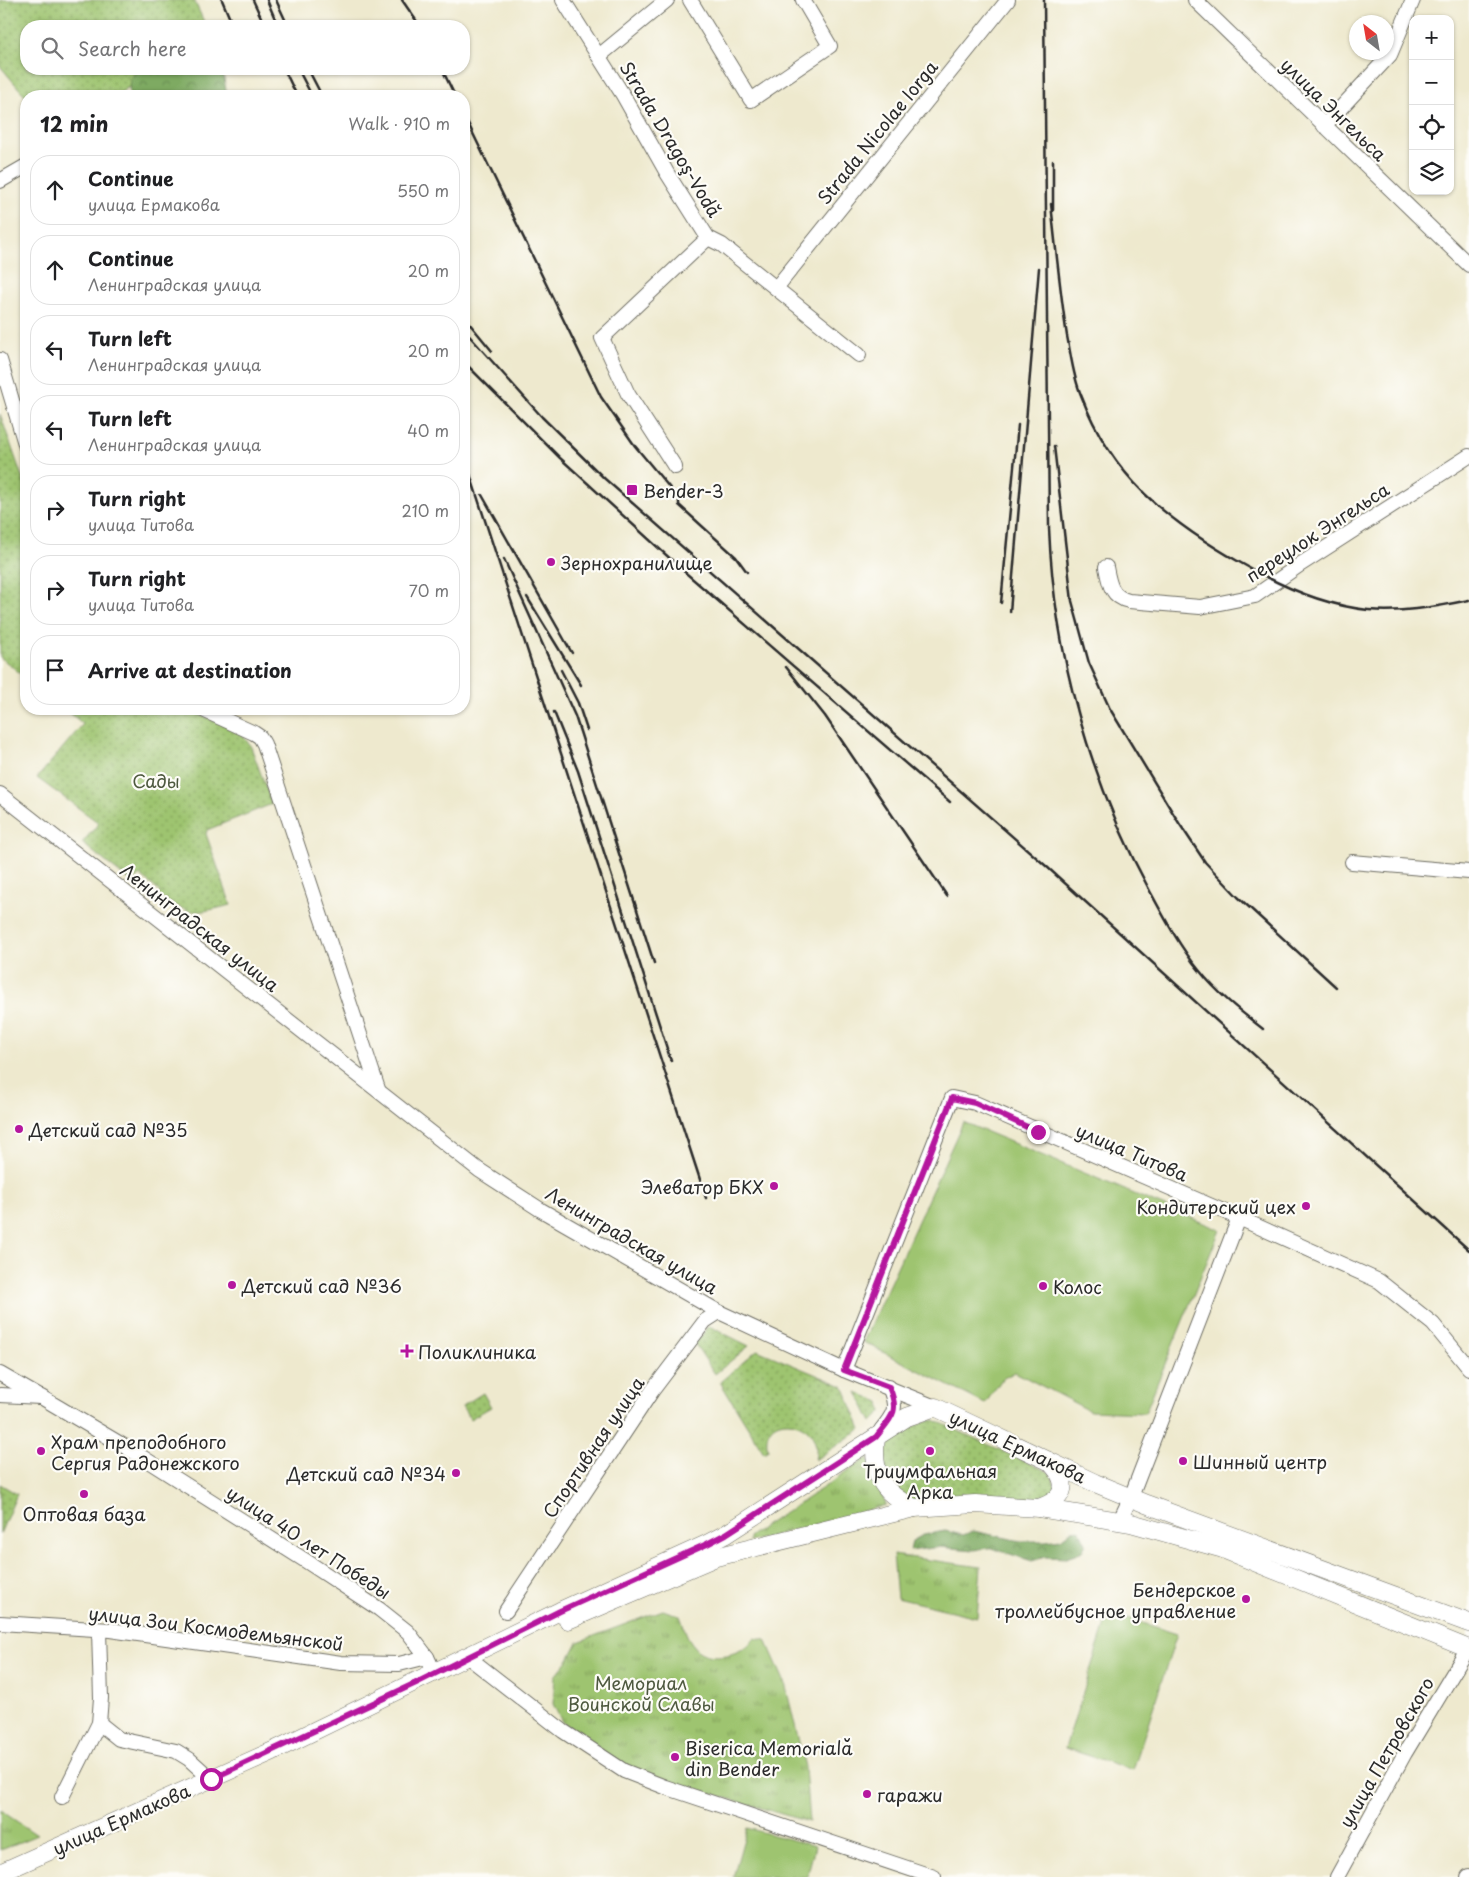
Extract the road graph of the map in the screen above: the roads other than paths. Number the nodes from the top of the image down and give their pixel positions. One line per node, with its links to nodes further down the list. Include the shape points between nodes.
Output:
1 (563, 0): 8 (street, Strada Dragoş-Vodă)
2 (667, 0): 8 (street)
3 (690, 0): 4 (street, via 751,100 830,46)
4 (803, 0)
5 (1008, 0): 14 (street, Strada Nicolae Iorga)
6 (1195, 0): 9 (street, улица Энгельса)
7 (1413, 0): 9 (street, via 1390,55)
8 (599, 56): 12 (street, Strada Dragoş-Vodă, via 666,173)
9 (1324, 126): 13 (street, улица Энгельса)
10 (20, 169): 11 (street)
11 (0, 181)
12 (708, 238): 14 (street, Strada Dragoş-Vodă, via 722,245); 19 (street, via 602,338 628,394)
13 (1469, 265)
14 (776, 288): 15 (street, Strada Dragoş-Vodă)
15 (859, 355)
16 (0, 360): 17 (street)
17 (20, 427)
18 (1469, 456): 20 (street, переулок Энгельса, via 1246,600 1200,607 1119,599 1114,594)
19 (675, 467)
20 (1106, 567)
21 (214, 715): 25 (street, via 254,733 264,744)
22 (0, 794): 25 (street, Ленинградская улица)
23 (1352, 862): 24 (street)
24 (1469, 872)
25 (378, 1089): 27 (street, Ленинградская улица, via 478,1170)
26 (1239, 1218): 28 (street, via 1379,1281 1433,1324); 29 (street, улица Титова, via 975,1103 952,1098); 37 (street)
27 (719, 1312): 29 (street, Ленинградская улица); 41 (street, Спортивная улица, via 705,1321 663,1376)
28 (1469, 1368)
29 (844, 1370): 31 (street, Ленинградская улица)
30 (0, 1374): 33 (street, улица 40 лет Победы)
31 (889, 1387): 34 (street, Ленинградская улица); 35 (street, via 895,1401 894,1415)
32 (0, 1396): 33 (street, улица 40 лет Победы)
33 (41, 1397): 47 (street, улица 40 лет Победы, via 379,1609 408,1632)
34 (935, 1407): 35 (main road, улица Ермакова, via 907,1417); 36 (main road, улица Ермакова)
35 (876, 1437): 38 (main road, via 876,1468 882,1483 894,1499); 46 (main road, улица Ермакова, via 726,1534)
36 (1047, 1458): 37 (main road, улица Ермакова); 39 (main road, via 1060,1472 1062,1486 1060,1496)
37 (1131, 1497): 40 (street); 43 (main road, улица Ермакова)
38 (914, 1508): 39 (main road, улица Ермакова, via 975,1504); 46 (main road, улица Ермакова, via 716,1557 592,1610)
39 (1039, 1508): 40 (main road, улица Ермакова)
40 (1120, 1520): 45 (main road, улица Ермакова, via 1220,1548)
41 (506, 1611)
42 (0, 1623): 44 (street, улица Зои Космодемьянской)
43 (1469, 1623)
44 (99, 1631): 47 (street, улица Зои Космодемьянской, via 341,1663 399,1664); 50 (street)
45 (1469, 1648): 55 (street, улица Петровского, via 1405,1753)
46 (485, 1650): 48 (main road, улица Ермакова)
47 (427, 1657): 49 (street, улица 40 лет Победы)
48 (468, 1657): 49 (main road, улица Ермакова); 54 (street, via 563,1731 624,1771)
49 (435, 1674): 51 (main road, улица Ермакова)
50 (99, 1723): 51 (street, via 119,1740 176,1751); 52 (street)
51 (211, 1779): 53 (main road, улица Ермакова)
52 (62, 1797)
53 (0, 1873)
54 (934, 1877)
55 (1336, 1877)

